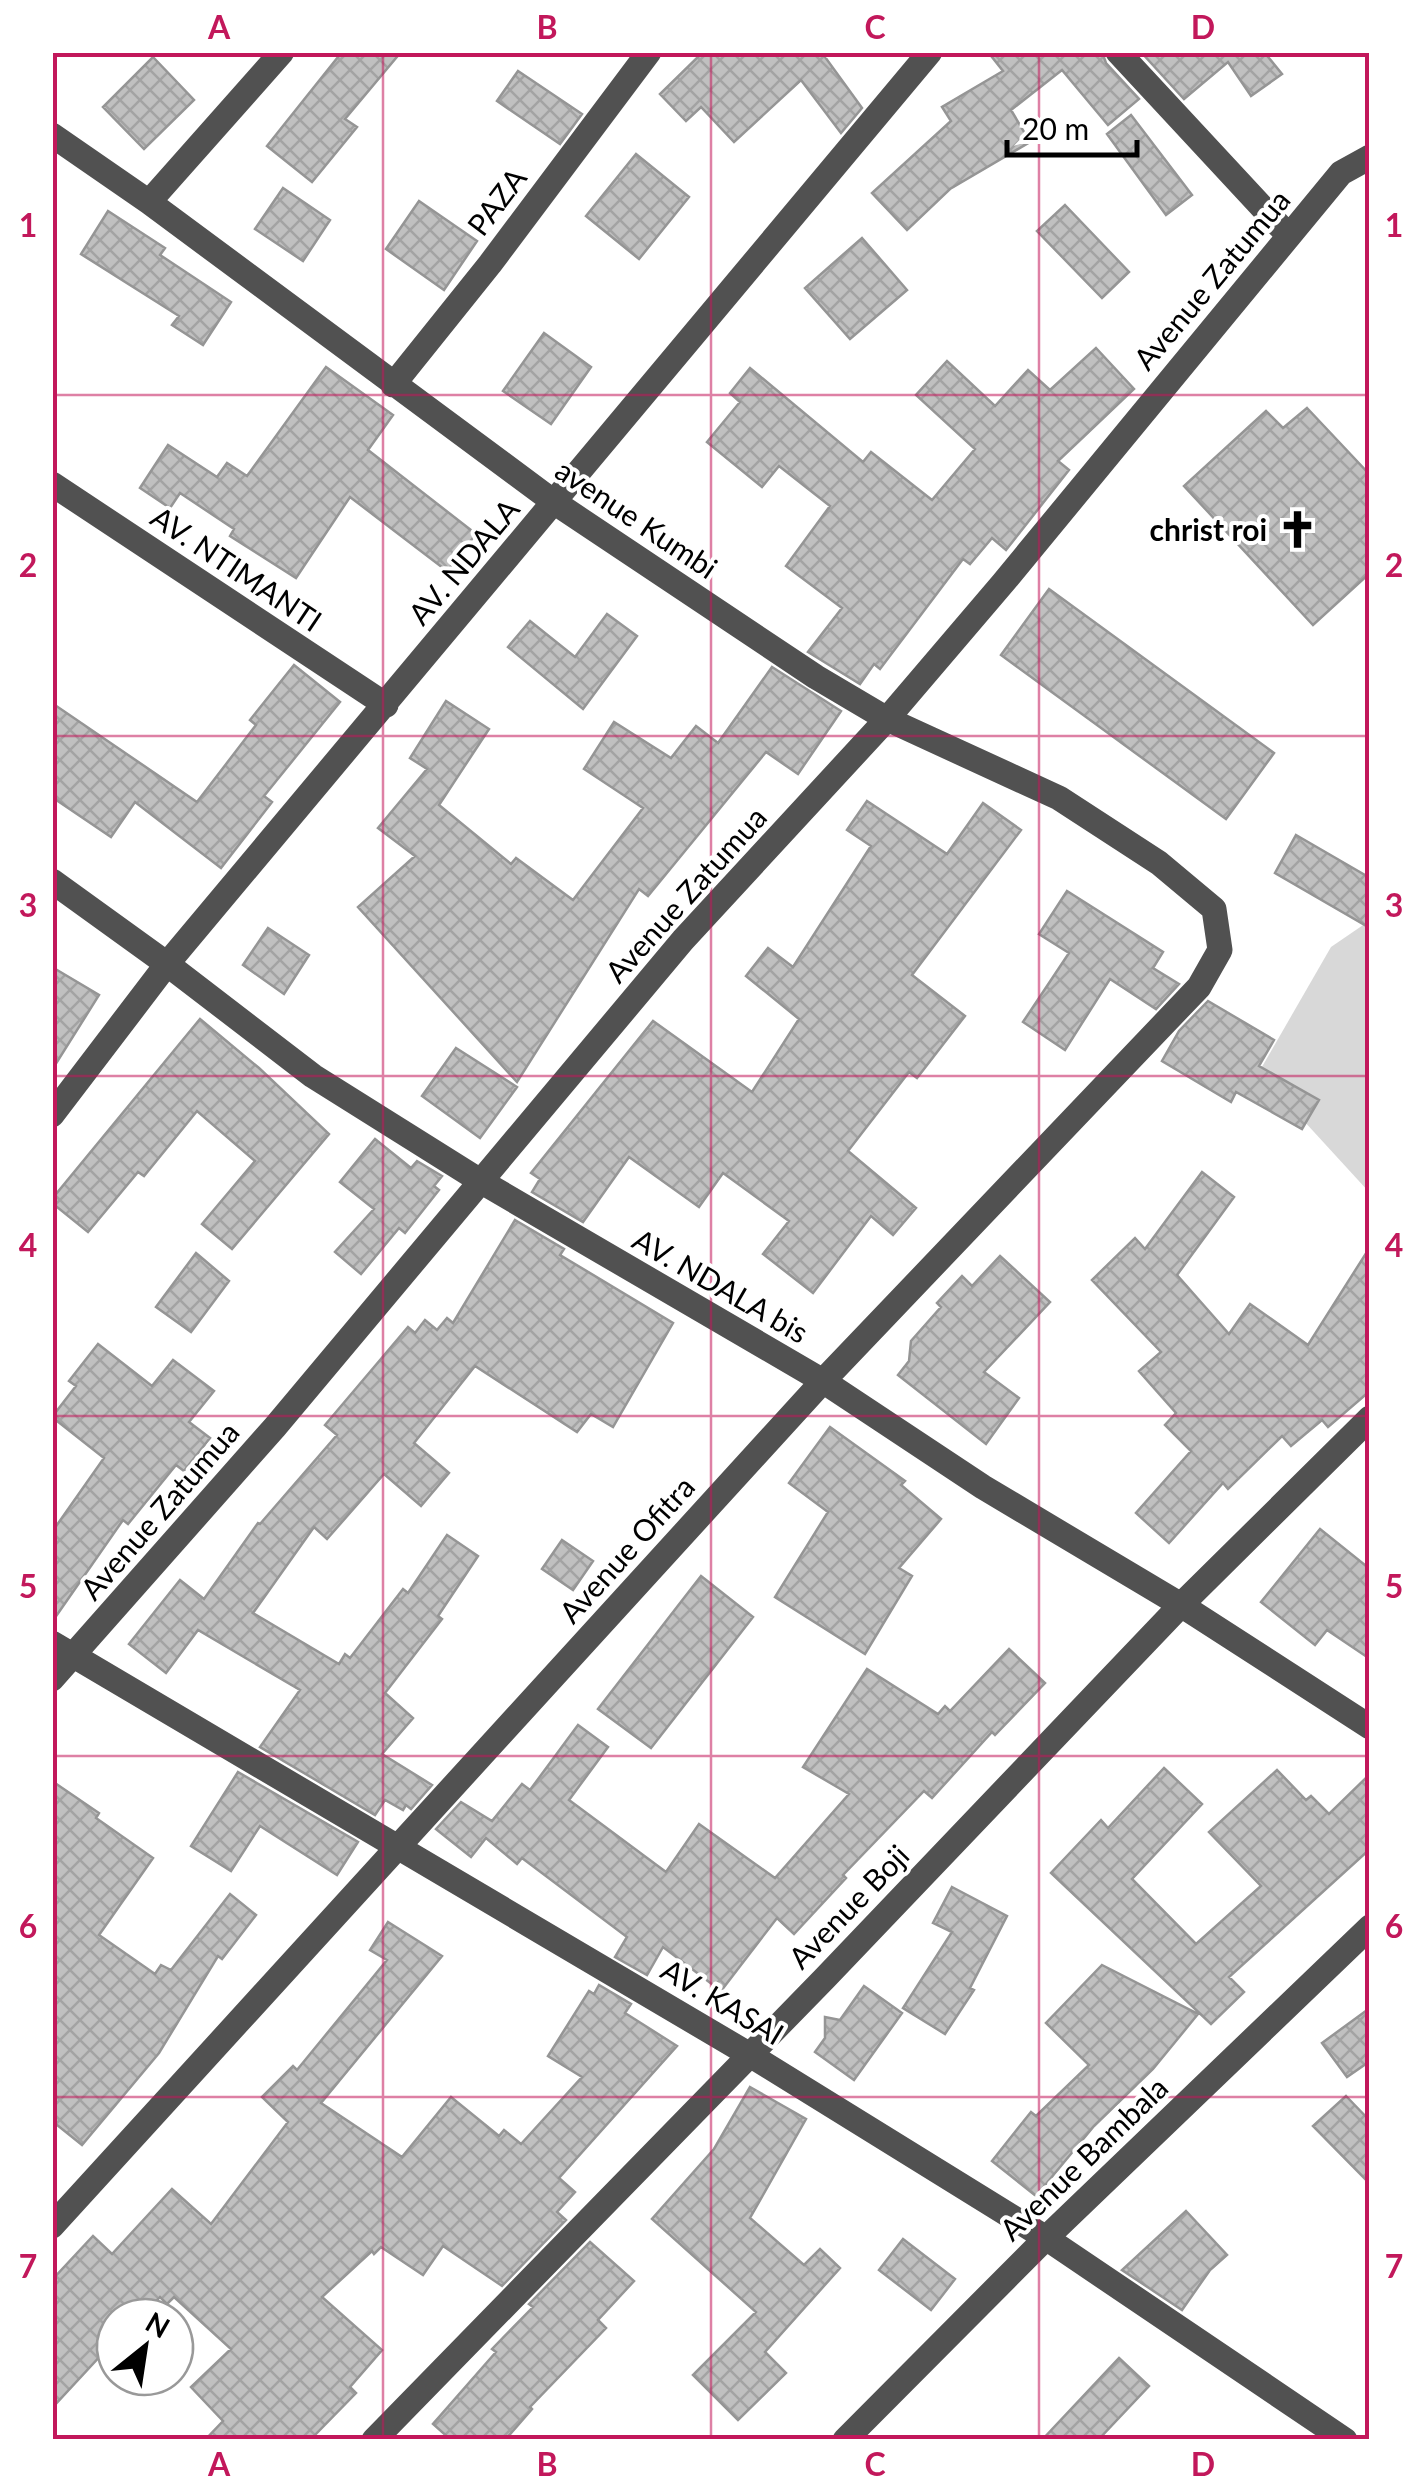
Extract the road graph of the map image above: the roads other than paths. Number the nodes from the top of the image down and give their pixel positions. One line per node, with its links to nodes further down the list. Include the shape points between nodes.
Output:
1 (282, 52): 7 (street)
2 (648, 52): 9 (street, PAZA)
3 (930, 52): 11 (street, AV. NDALA)
4 (1118, 52): 8 (street)
5 (52, 135): 7 (street, avenue Kumbi)
6 (1370, 157): 8 (street, Avenue Zatumua, via 1341,173)
7 (149, 202): 9 (street, avenue Kumbi)
8 (1288, 235): 13 (street, Avenue Zatumua)
9 (393, 386): 11 (street, avenue Kumbi)
10 (52, 484): 12 (street, AV. NTIMANTI)
11 (554, 502): 12 (street, AV. NDALA); 13 (street, avenue Kumbi)
12 (386, 705): 16 (street, AV. NDALA)
13 (887, 719): 15 (street, avenue Kumbi, via 1059,798 1159,863); 18 (street, Avenue Zatumua, via 684,940)
14 (52, 881): 16 (street, AV. NDALA bis)
15 (1214, 909): 19 (street, Avenue Ofitra, via 1220,950 1199,987)
16 (168, 964): 17 (street, AV. NDALA); 18 (street, AV. NDALA bis, via 313,1076)
17 (52, 1115)
18 (482, 1182): 19 (street, AV. NDALA bis); 22 (street, Avenue Zatumua, via 275,1427)
19 (823, 1382): 21 (street, AV. NDALA bis); 25 (street, Avenue Ofitra)
20 (1370, 1418): 21 (street, Avenue Boji)
21 (1181, 1606): 24 (street, AV. NDALA bis); 27 (street, Avenue Boji)
22 (63, 1649): 23 (street, Avenue Zatumua); 25 (street, AV. KASAI)
23 (52, 1680)
24 (1370, 1727)
25 (400, 1846): 27 (street, AV. KASAI); 28 (street, Avenue Ofitra)
26 (1370, 1926): 29 (street, Avenue Bambala)
27 (750, 2055): 29 (street, AV. KASAI); 30 (street, Avenue Boji)
28 (52, 2226)
29 (1046, 2238): 31 (street, Avenue Bambala); 32 (street, AV. KASAI)
30 (374, 2440)
31 (845, 2440)
32 (1345, 2440)

